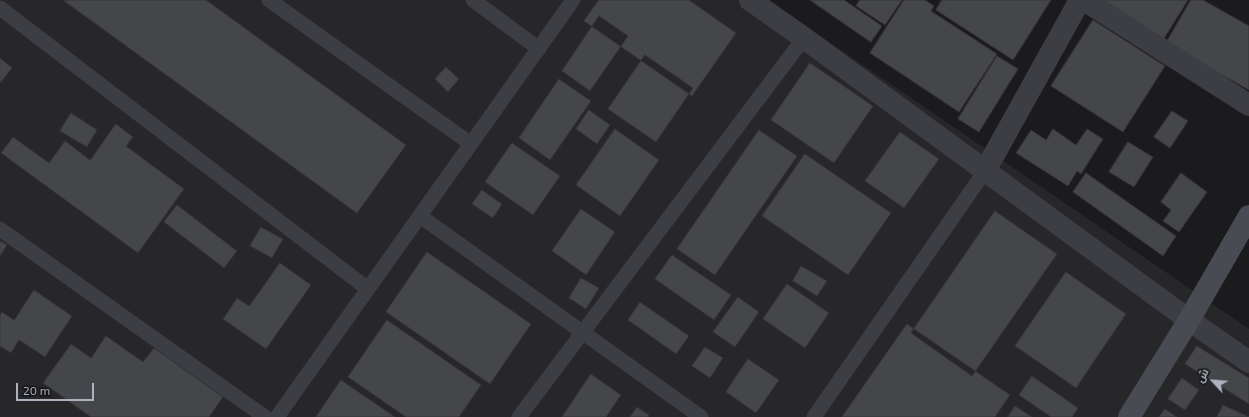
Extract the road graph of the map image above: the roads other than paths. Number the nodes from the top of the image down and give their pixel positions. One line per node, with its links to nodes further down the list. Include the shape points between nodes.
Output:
1 (269, 0): 11 (lane)
2 (474, 0): 9 (lane)
3 (573, 0): 9 (lane)
4 (750, 0): 8 (street)
5 (1080, 0): 12 (street)
6 (1084, 0): 10 (street)
7 (2, 7): 16 (lane)
8 (804, 38): 12 (street); 18 (lane)
9 (539, 49): 11 (lane)
10 (1249, 105)
11 (471, 144): 13 (lane)
12 (985, 171): 17 (street); 24 (lane)
13 (420, 216): 16 (lane); 18 (lane)
14 (1249, 216): 17 (street)
15 (0, 229): 20 (lane)
16 (368, 289): 21 (lane)
17 (1190, 320): 19 (street); 25 (street)
18 (583, 333): 22 (lane); 23 (lane)
19 (1249, 362)
20 (265, 417)
21 (277, 417)
22 (519, 417)
23 (701, 417)
24 (814, 417)
25 (1129, 417)

